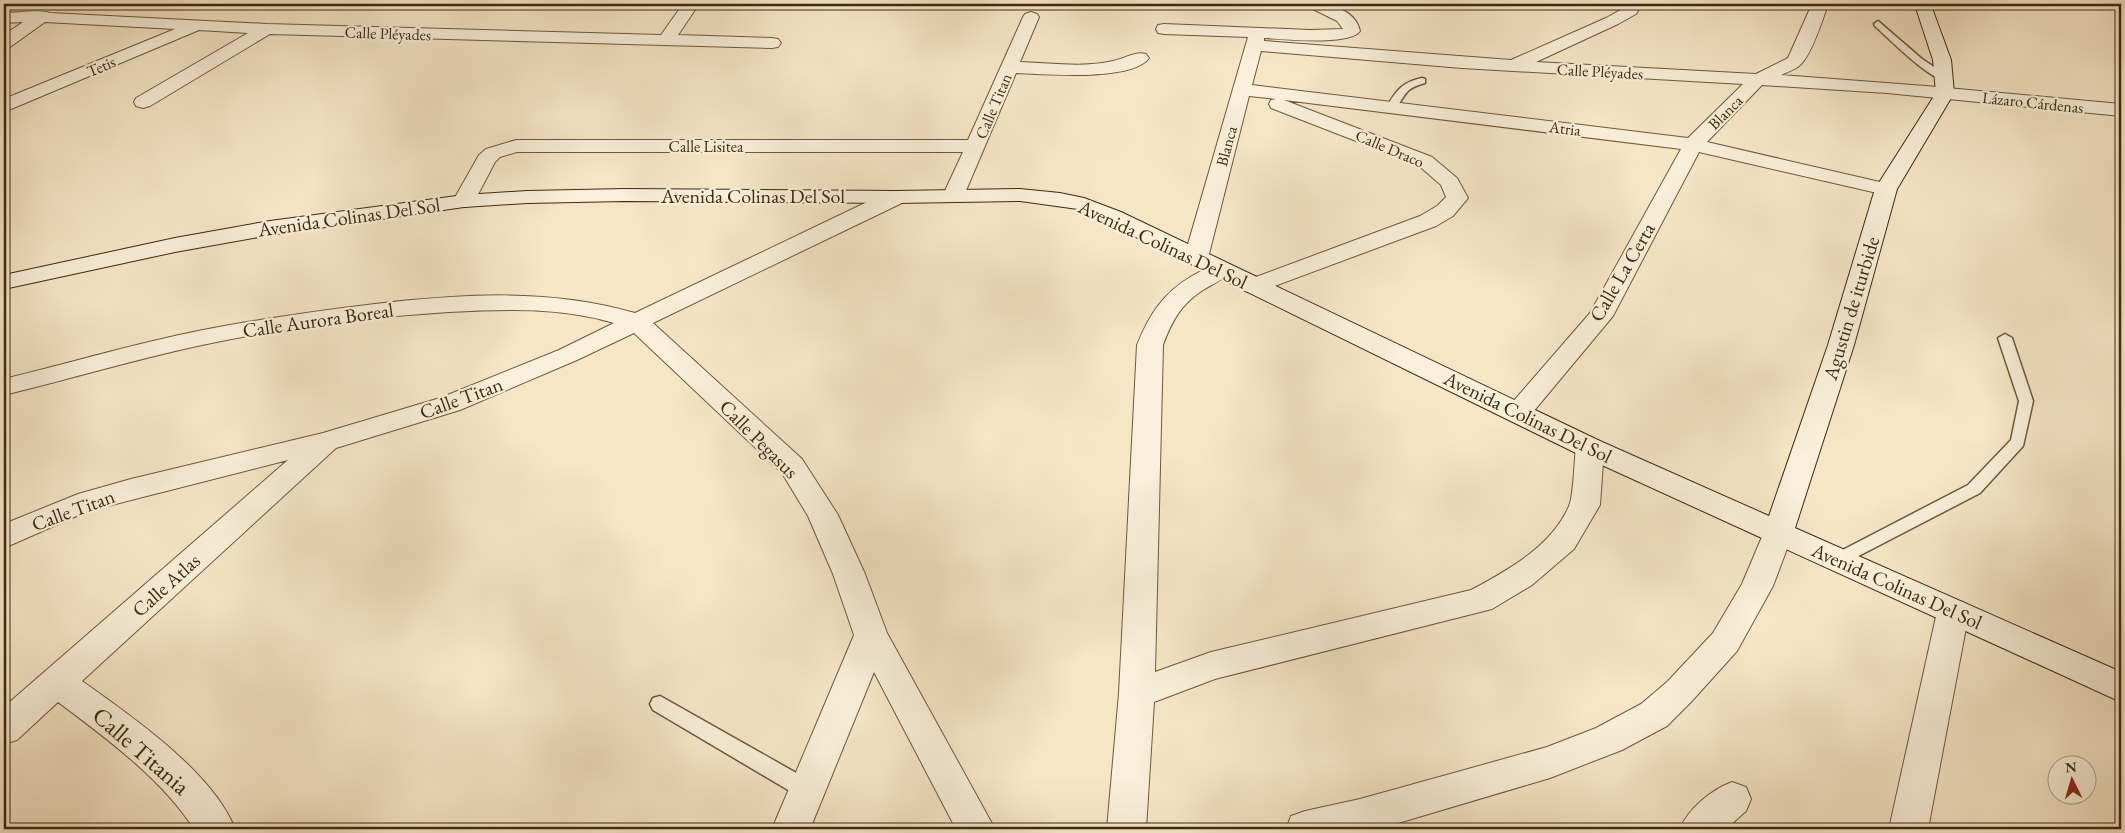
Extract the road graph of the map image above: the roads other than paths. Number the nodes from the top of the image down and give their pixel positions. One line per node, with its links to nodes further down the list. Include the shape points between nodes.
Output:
1 (62, 4): 7 (street)
2 (691, 4): 14 (street)
3 (1315, 4): 15 (street, via 1345,20 1352,31)
4 (1634, 4): 19 (street, via 1630,11 1612,21)
5 (1820, 4): 21 (street, via 1794,62)
6 (1926, 4): 23 (street, via 1924,8 1936,38)
7 (41, 17): 9 (street, Calle Pléyades); 11 (street, Calle Pléyades); 16 (street)
8 (1031, 17): 20 (street, Calle Titan)
9 (4, 18)
10 (1878, 24): 23 (lane)
11 (199, 25): 12 (street, Calle Pléyades); 26 (street, Tetis)
12 (266, 29): 14 (street, Calle Pléyades); 25 (street)
13 (1164, 29): 15 (street)
14 (666, 40): 17 (street, Calle Pléyades)
15 (1256, 40): 19 (street, Calle Pléyades, via 1363,56); 24 (street, Blanca)
16 (4, 43)
17 (772, 43)
18 (1140, 58): 20 (street, via 1095,70)
19 (1514, 65): 21 (street, Calle Pléyades)
20 (1009, 67): 30 (street, Calle Titan)
21 (1757, 80): 23 (street, Calle Pléyades); 29 (street, Blanca)
22 (1422, 81): 27 (lane, via 1402,88)
23 (1946, 86): 28 (street, Lázaro Cárdenas); 31 (street, Agustin de iturbide)
24 (1240, 94): 27 (street, Atria); 35 (street, Blanca); 37 (street, Calle Draco, via 1278,104 1425,161 1450,182 1457,198 1445,211 1428,221)
25 (143, 102)
26 (4, 106)
27 (1392, 107): 29 (street, Atria)
28 (2121, 110)
29 (1693, 145): 31 (street, Atria); 41 (street, Calle La Certa, via 1601,316)
30 (976, 146): 32 (street, Calle Titan); 34 (street, Calle Lisitea, via 516,146 493,153 486,159)
31 (1886, 189): 44 (street, Agustin de iturbide, via 1841,345)
32 (954, 196): 33 (street, Avenida Colinas Del Sol); 35 (street, Avenida Colinas Del Sol, via 1020,195 1084,204)
33 (896, 197): 34 (street, Avenida Colinas Del Sol, via 625,195); 38 (street, Calle Titan)
34 (464, 201): 36 (street, Avenida Colinas Del Sol, via 270,228)
35 (1208, 264): 37 (street, Avenida Colinas Del Sol); 51 (street, via 1168,306 1150,345)
36 (4, 282)
37 (1253, 286): 41 (street, Avenida Colinas Del Sol)
38 (636, 322): 40 (street, Calle Aurora Boreal, via 597,310 544,303 416,307 201,338); 42 (street, Calle Titan, via 560,359 450,404); 48 (street, Calle Pegasus, via 792,466 823,515)
39 (2005, 338): 46 (lane, via 2026,401 2018,442 1974,489)
40 (4, 387)
41 (1518, 412): 43 (street, Avenida Colinas Del Sol)
42 (328, 441): 45 (street, Calle Titan, via 78,504); 49 (street, Calle Atlas)
43 (1590, 448): 44 (street, Avenida Colinas Del Sol); 51 (street, via 1585,505 1562,541 1513,582 1480,600 1211,666)
44 (1778, 534): 46 (street, Avenida Colinas Del Sol); 56 (street, Agustin de iturbide, via 1757,586 1725,642 1654,715 1609,739 1550,762)
45 (4, 537)
46 (1839, 559): 47 (street, Avenida Colinas Del Sol)
47 (1953, 612): 50 (street, Avenida Colinas Del Sol); 63 (street)
48 (871, 635): 54 (street); 59 (street, Calle Pegasus)
49 (57, 682): 53 (street, Calle Atlas); 57 (street, Calle Titania, via 127,733 194,797)
50 (2121, 688)
51 (1151, 689): 60 (street)
52 (660, 704): 54 (lane)
53 (4, 729)
54 (808, 790): 58 (street)
55 (1732, 799): 62 (street)
56 (1365, 823): 61 (street, Agustin de iturbide)
57 (216, 829)
58 (791, 829)
59 (976, 829)
60 (1126, 829)
61 (1305, 829)
62 (1699, 829)
63 (1908, 829)

